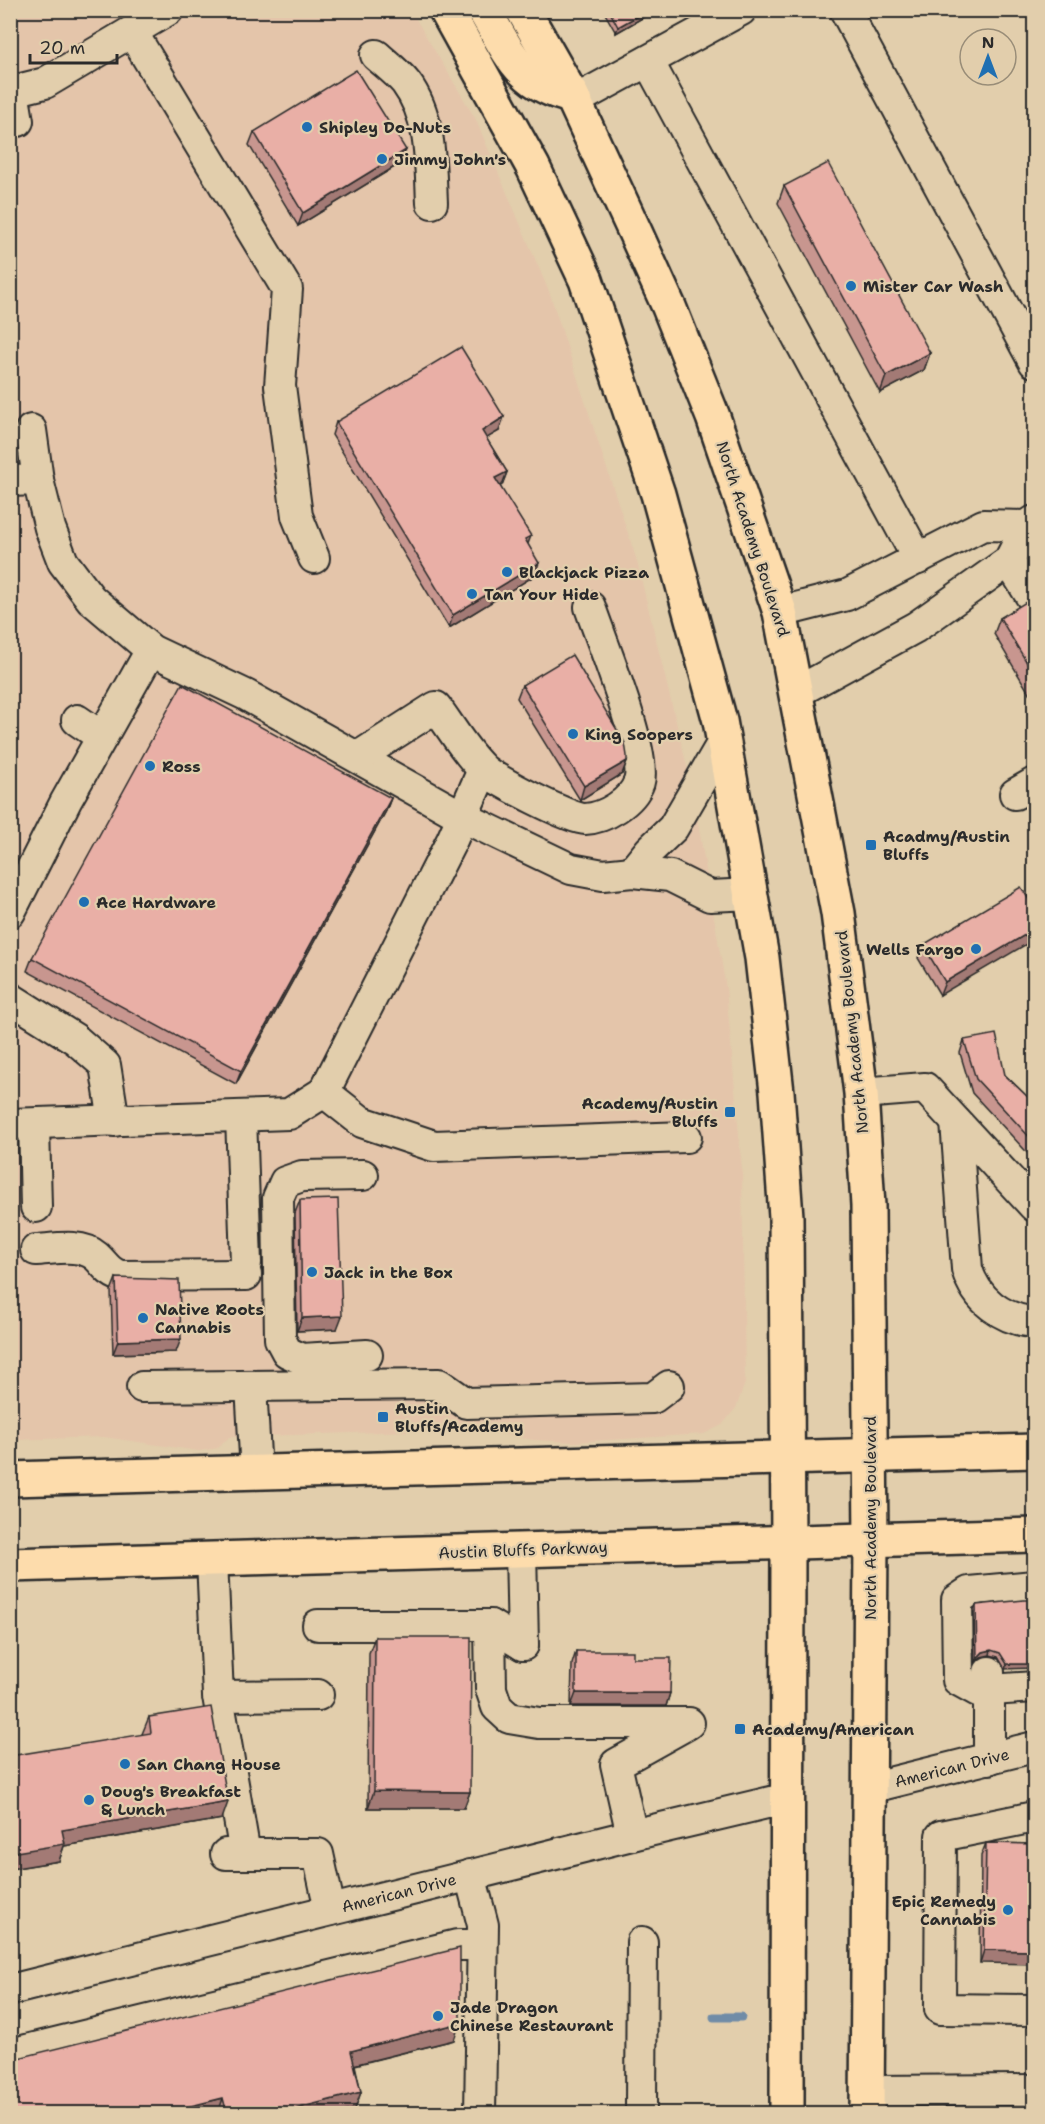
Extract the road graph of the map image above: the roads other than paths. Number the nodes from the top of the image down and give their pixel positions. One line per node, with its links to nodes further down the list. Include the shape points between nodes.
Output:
1 (168, 10): 7 (street)
2 (446, 10): 28 (main road, via 533,167 586,280 658,494)
3 (484, 10): 11 (main road, via 519,69 554,93)
4 (523, 10): 11 (main road, North Academy Boulevard)
5 (741, 10): 9 (street)
6 (845, 10): 14 (street)
7 (132, 32): 10 (street, via 45,83); 18 (street, via 287,289 280,386 297,516)
8 (376, 55): 13 (street, via 405,82 423,111)
9 (648, 61): 11 (street); 19 (street)
10 (11, 89): 12 (street)
11 (573, 99): 23 (main road, North Academy Boulevard, via 669,307 713,417)
12 (18, 121)
13 (432, 203)
14 (1035, 362)
15 (31, 430): 16 (street)
16 (24, 481): 24 (street, via 50,528 63,562 91,599)
17 (1031, 523): 19 (street, via 983,525); 20 (street)
18 (314, 558)
19 (918, 559): 23 (street, via 847,595)
20 (1010, 561): 21 (street); 25 (street, via 916,627)
21 (1035, 601)
22 (590, 607): 30 (street, via 639,754 639,782 626,801 604,814 583,819)
23 (780, 612): 25 (main road, North Academy Boulevard)
24 (151, 651): 27 (street); 29 (street, via 246,694)
25 (797, 692): 37 (main road, North Academy Boulevard, via 838,914)
26 (76, 720): 27 (street)
27 (102, 737): 34 (street)
28 (723, 741): 32 (street, via 673,828); 33 (main road)
29 (358, 757): 30 (street, via 436,707); 31 (street)
30 (483, 770): 31 (street)
31 (463, 817): 32 (street, via 571,869 603,875); 36 (street)
32 (632, 872): 33 (street, via 670,876 710,896)
33 (752, 894): 54 (main road, via 777,1092 786,1217)
34 (10, 912)
35 (10, 998): 39 (street, via 75,1039 105,1065)
36 (324, 1092): 38 (street, via 289,1114); 42 (street, via 362,1122 434,1146)
37 (861, 1093): 40 (street, via 926,1088); 53 (main road, North Academy Boulevard, via 868,1206)
38 (241, 1116): 39 (street); 46 (street, via 246,1269 120,1276 82,1248)
39 (114, 1121): 41 (street)
40 (956, 1122): 44 (street); 47 (street, via 971,1282 997,1310)
41 (22, 1124): 45 (street)
42 (686, 1137)
43 (363, 1175): 48 (street, via 302,1176 285,1182 278,1198 280,1339 287,1352 302,1359)
44 (1034, 1203)
45 (36, 1207)
46 (36, 1250)
47 (1035, 1322)
48 (367, 1355)
49 (251, 1386): 50 (street, via 440,1384 466,1402 635,1400 653,1398); 51 (street); 55 (street)
50 (669, 1386)
51 (142, 1387)
52 (1035, 1451): 53 (main road)
53 (869, 1454): 54 (main road); 58 (main road, North Academy Boulevard)
54 (788, 1456): 55 (main road); 59 (main road)
55 (256, 1473): 56 (main road)
56 (10, 1479)
57 (1035, 1534): 58 (main road, Austin Bluffs Parkway)
58 (871, 1539): 59 (main road, Austin Bluffs Parkway); 72 (main road, North Academy Boulevard)
59 (788, 1543): 60 (main road, Austin Bluffs Parkway); 73 (main road)
60 (521, 1549): 61 (main road, Austin Bluffs Parkway); 65 (street, via 523,1645)
61 (212, 1559): 62 (main road, Austin Bluffs Parkway); 69 (street)
62 (10, 1565)
63 (1035, 1586): 66 (street, via 991,1598 969,1592 957,1600 958,1680 978,1691)
64 (318, 1625): 65 (street)
65 (490, 1625): 75 (street, via 491,1689 497,1707 509,1718 539,1723 689,1723 616,1764)
66 (989, 1679): 67 (street); 71 (street)
67 (1035, 1687)
68 (318, 1695): 69 (street)
69 (218, 1696): 77 (street, via 236,1854 318,1854)
70 (1035, 1747): 71 (street, American Drive)
71 (989, 1758): 72 (street, American Drive)
72 (869, 1788): 84 (main road, North Academy Boulevard)
73 (788, 1798): 75 (street, American Drive); 88 (main road)
74 (1035, 1817): 81 (street, via 941,1836 940,2009)
75 (632, 1834): 76 (street, American Drive)
76 (470, 1875): 77 (street, American Drive); 79 (street, via 483,1925)
77 (330, 1910): 80 (street, American Drive)
78 (642, 1942): 86 (street)
79 (482, 1946): 82 (street, via 457,1946); 87 (street)
80 (10, 1990)
81 (1035, 2010)
82 (10, 2054)
83 (1035, 2090): 85 (street)
84 (867, 2102): 85 (street)
85 (962, 2102)
86 (641, 2107)
87 (480, 2114)
88 (787, 2114)

